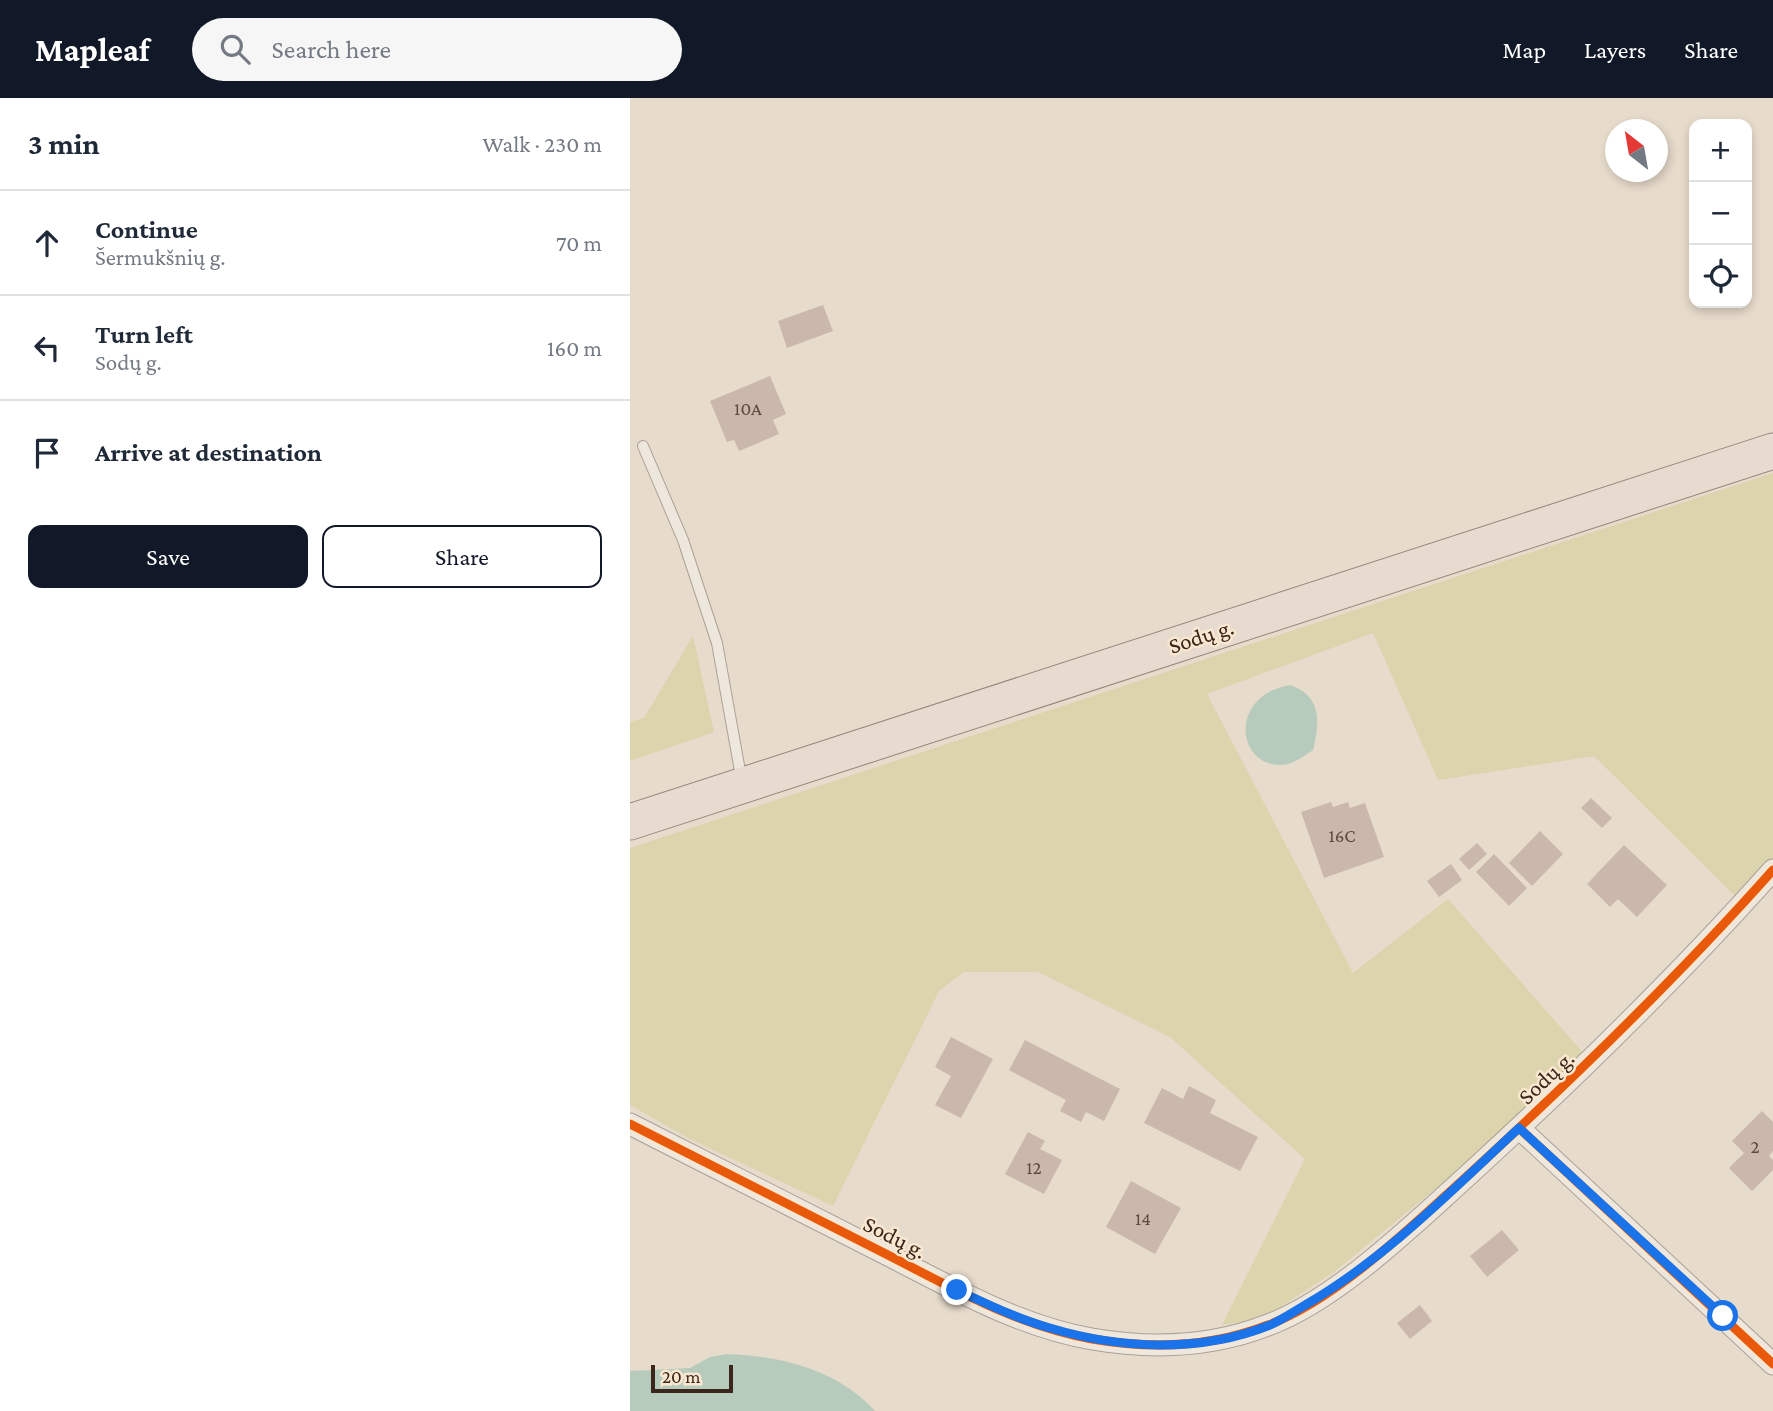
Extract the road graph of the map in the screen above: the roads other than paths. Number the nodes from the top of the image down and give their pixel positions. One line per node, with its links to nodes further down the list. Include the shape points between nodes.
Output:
1 (643, 446): 3 (lane, via 683,540 717,643)
2 (1773, 451): 3 (main road, Sodų g.)
3 (742, 785): 4 (main road, Sodų g.)
4 (630, 822)
5 (1773, 870): 7 (street, Sodų g., via 1647,1006)
6 (630, 1125): 7 (street, Sodų g., via 1002,1310 1091,1339 1150,1345 1213,1341 1270,1325 1330,1290 1401,1236)
7 (1519, 1128): 8 (street)
8 (1773, 1364)

